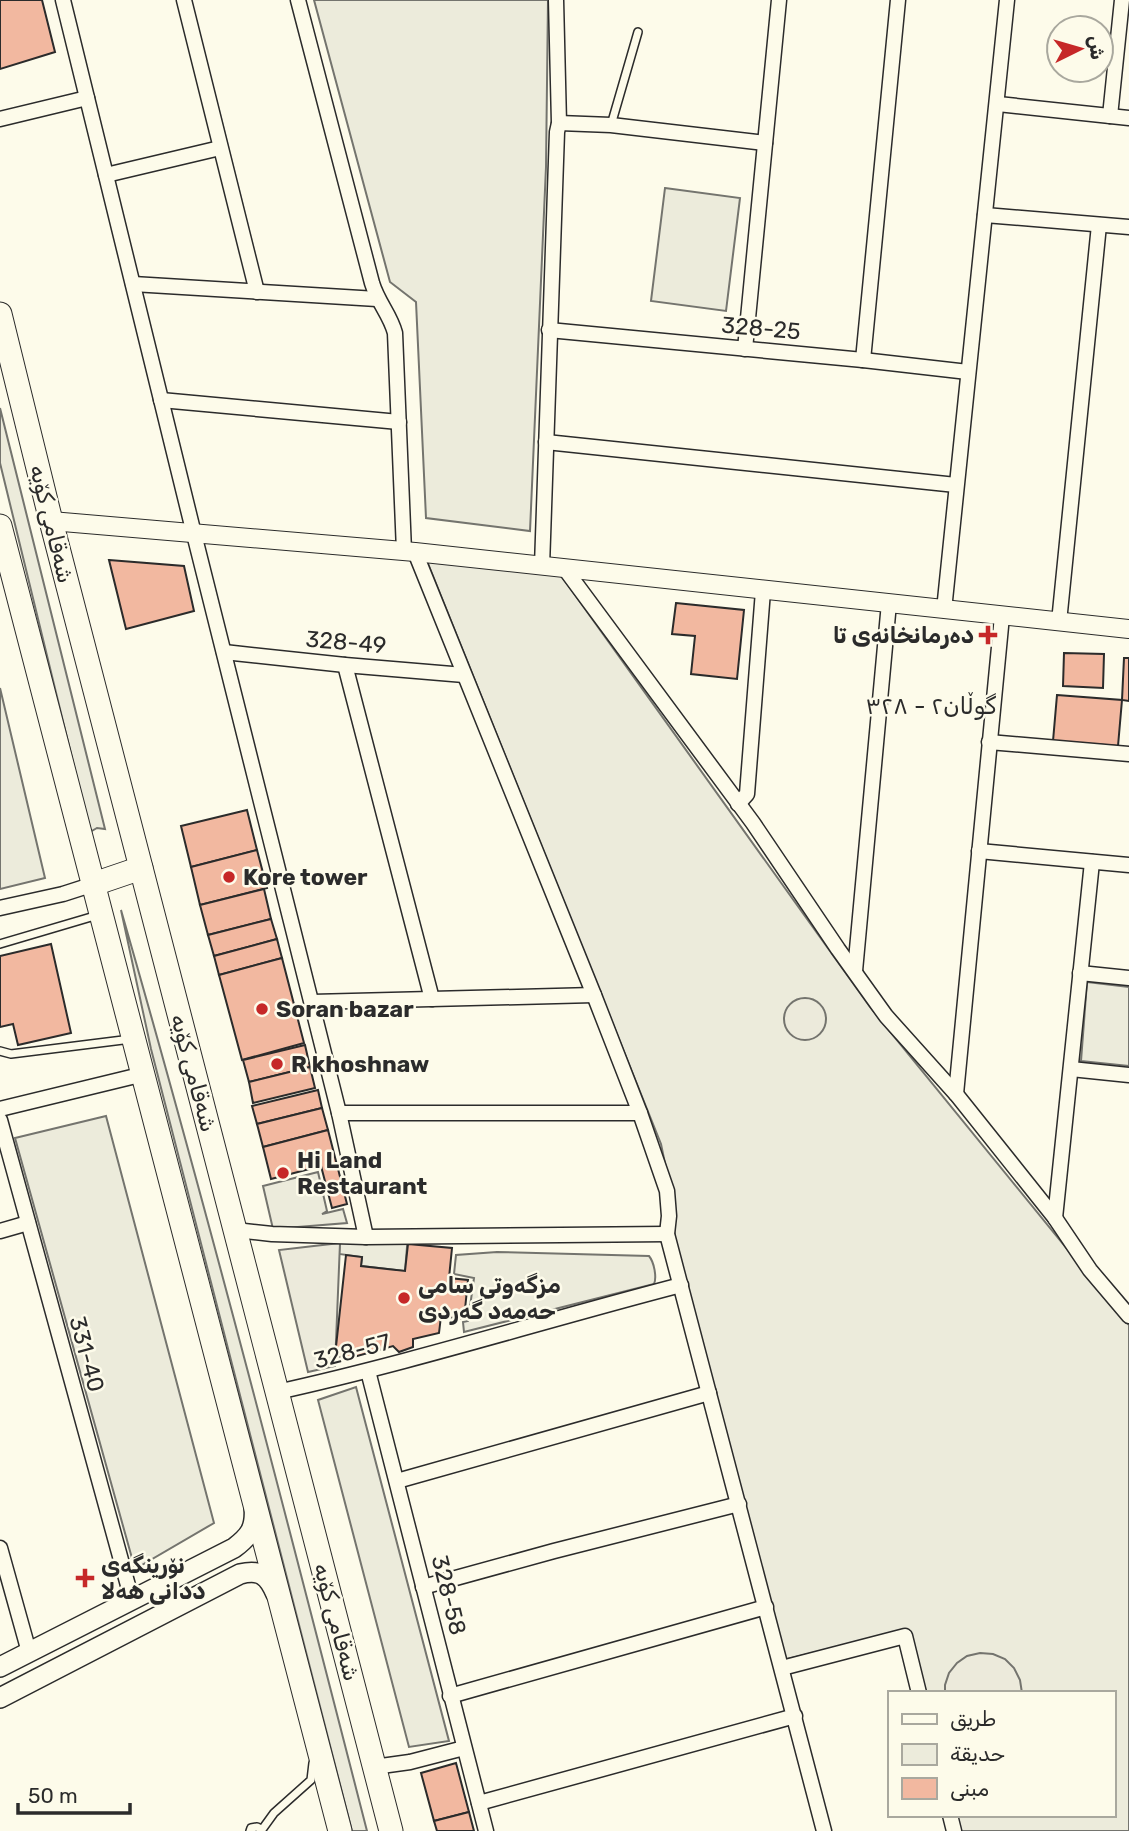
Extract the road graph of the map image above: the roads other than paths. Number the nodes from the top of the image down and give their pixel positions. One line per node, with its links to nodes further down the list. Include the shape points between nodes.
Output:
1 (63, 0): 10 (street)
2 (184, 0): 18 (street)
3 (298, 0): 25 (street)
4 (556, 0): 15 (street)
5 (779, 0): 17 (street)
6 (898, 0): 29 (street)
7 (1007, 0): 11 (street)
8 (1122, 0): 12 (street)
9 (638, 32): 16 (lane)
10 (88, 98): 14 (street); 19 (street)
11 (998, 104): 12 (street); 20 (street)
12 (1110, 116): 13 (street)
13 (1129, 118)
14 (0, 119)
15 (559, 123): 16 (street); 27 (street)
16 (611, 125): 17 (street)
17 (765, 143): 28 (street)
18 (220, 148): 19 (street); 24 (street)
19 (106, 175): 23 (street)
20 (985, 215): 21 (street); 30 (street)
21 (1099, 225): 22 (street); 45 (street)
22 (1129, 228)
23 (133, 284): 24 (street); 31 (street)
24 (257, 292): 25 (street)
25 (377, 299): 32 (street, via 395,333)
26 (0, 314): 35 (highway, شەقامی کۆیە)
27 (549, 330): 28 (street, 328-25); 33 (street)
28 (745, 349): 29 (street, 328-25)
29 (863, 360): 30 (street, 328-25)
30 (968, 372): 34 (street)
31 (161, 400): 32 (street); 37 (street)
32 (399, 422): 38 (street)
33 (545, 442): 34 (street); 39 (street)
34 (957, 485): 43 (street)
35 (51, 521): 37 (street); 56 (highway, شەقامی کۆیە)
36 (0, 526): 57 (highway)
37 (194, 534): 38 (street); 47 (street)
38 (409, 552): 39 (street); 49 (street)
39 (542, 566): 40 (street)
40 (565, 569): 41 (street); 52 (street)
41 (763, 591): 42 (street); 52 (street, via 747,794)
42 (889, 603): 43 (street); 61 (street)
43 (944, 610): 44 (street)
44 (1002, 616): 45 (street); 50 (street)
45 (1059, 622): 46 (street)
46 (1129, 629)
47 (224, 652): 48 (street, 328-49); 66 (street)
48 (345, 665): 49 (street, 328-49); 65 (street)
49 (464, 675): 64 (street)
50 (989, 742): 51 (street); 53 (street)
51 (1129, 754)
52 (738, 804): 61 (street)
53 (979, 850): 54 (street); 72 (street)
54 (1092, 862): 55 (street); 62 (street)
55 (1129, 865)
56 (141, 868): 57 (highway); 79 (highway, شەقامی کۆیە)
57 (94, 884): 58 (street); 59 (highway)
58 (0, 908)
59 (102, 914): 60 (lane); 67 (highway)
60 (0, 944)
61 (855, 971): 72 (street, via 886,1016)
62 (1080, 973): 63 (street); 69 (street)
63 (1129, 978)
64 (594, 995): 65 (street); 75 (street)
65 (432, 999): 66 (street)
66 (312, 1002): 74 (street)
67 (134, 1039): 68 (lane, via 11,1054); 70 (highway)
68 (0, 1051)
69 (1071, 1069): 71 (street); 77 (street)
70 (144, 1074): 73 (street); 89 (highway)
71 (1129, 1075)
72 (956, 1094): 77 (street)
73 (0, 1109)
74 (340, 1113): 75 (street); 82 (street)
75 (640, 1113): 81 (street, via 667,1191)
76 (0, 1120): 78 (street, 331-40)
77 (1055, 1218): 84 (street)
78 (28, 1223): 80 (street); 94 (street, 331-40)
79 (235, 1230): 82 (street); 86 (highway, شەقامی کۆیە)
80 (0, 1231)
81 (667, 1234): 82 (street); 83 (street)
82 (366, 1237)
83 (681, 1285): 85 (street, 328-57); 87 (street)
84 (1129, 1316)
85 (368, 1371): 86 (street, 328-57); 88 (street, 328-58)
86 (277, 1392): 107 (highway, شەقامی کۆیە)
87 (709, 1393): 88 (street); 90 (street)
88 (397, 1481): 93 (street, 328-58)
89 (253, 1495): 92 (main road, via 254,1514 247,1538); 95 (highway)
90 (739, 1504): 93 (street); 96 (street)
91 (0, 1548): 98 (street)
92 (158, 1587): 94 (main road); 97 (main road)
93 (423, 1587): 102 (street, 328-58)
94 (132, 1600): 98 (main road)
95 (281, 1604): 97 (main road, via 266,1577 250,1572); 105 (highway)
96 (766, 1606): 100 (street); 102 (street)
97 (170, 1611): 103 (main road)
98 (29, 1652): 99 (main road)
99 (0, 1667)
100 (782, 1668): 101 (street, via 905,1636); 104 (street)
101 (919, 1691)
102 (450, 1696): 106 (street, 328-58)
103 (0, 1698)
104 (795, 1716): 108 (street); 110 (street)
105 (316, 1738): 109 (lane, via 311,1780); 112 (highway)
106 (464, 1748): 107 (street); 108 (street, 328-58)
107 (374, 1767): 113 (highway, شەقامی کۆیە)
108 (479, 1803): 114 (street, 328-58)
109 (261, 1830): 111 (lane)
110 (821, 1830)
111 (250, 1831)
112 (340, 1831)
113 (391, 1831)
114 (486, 1831)

